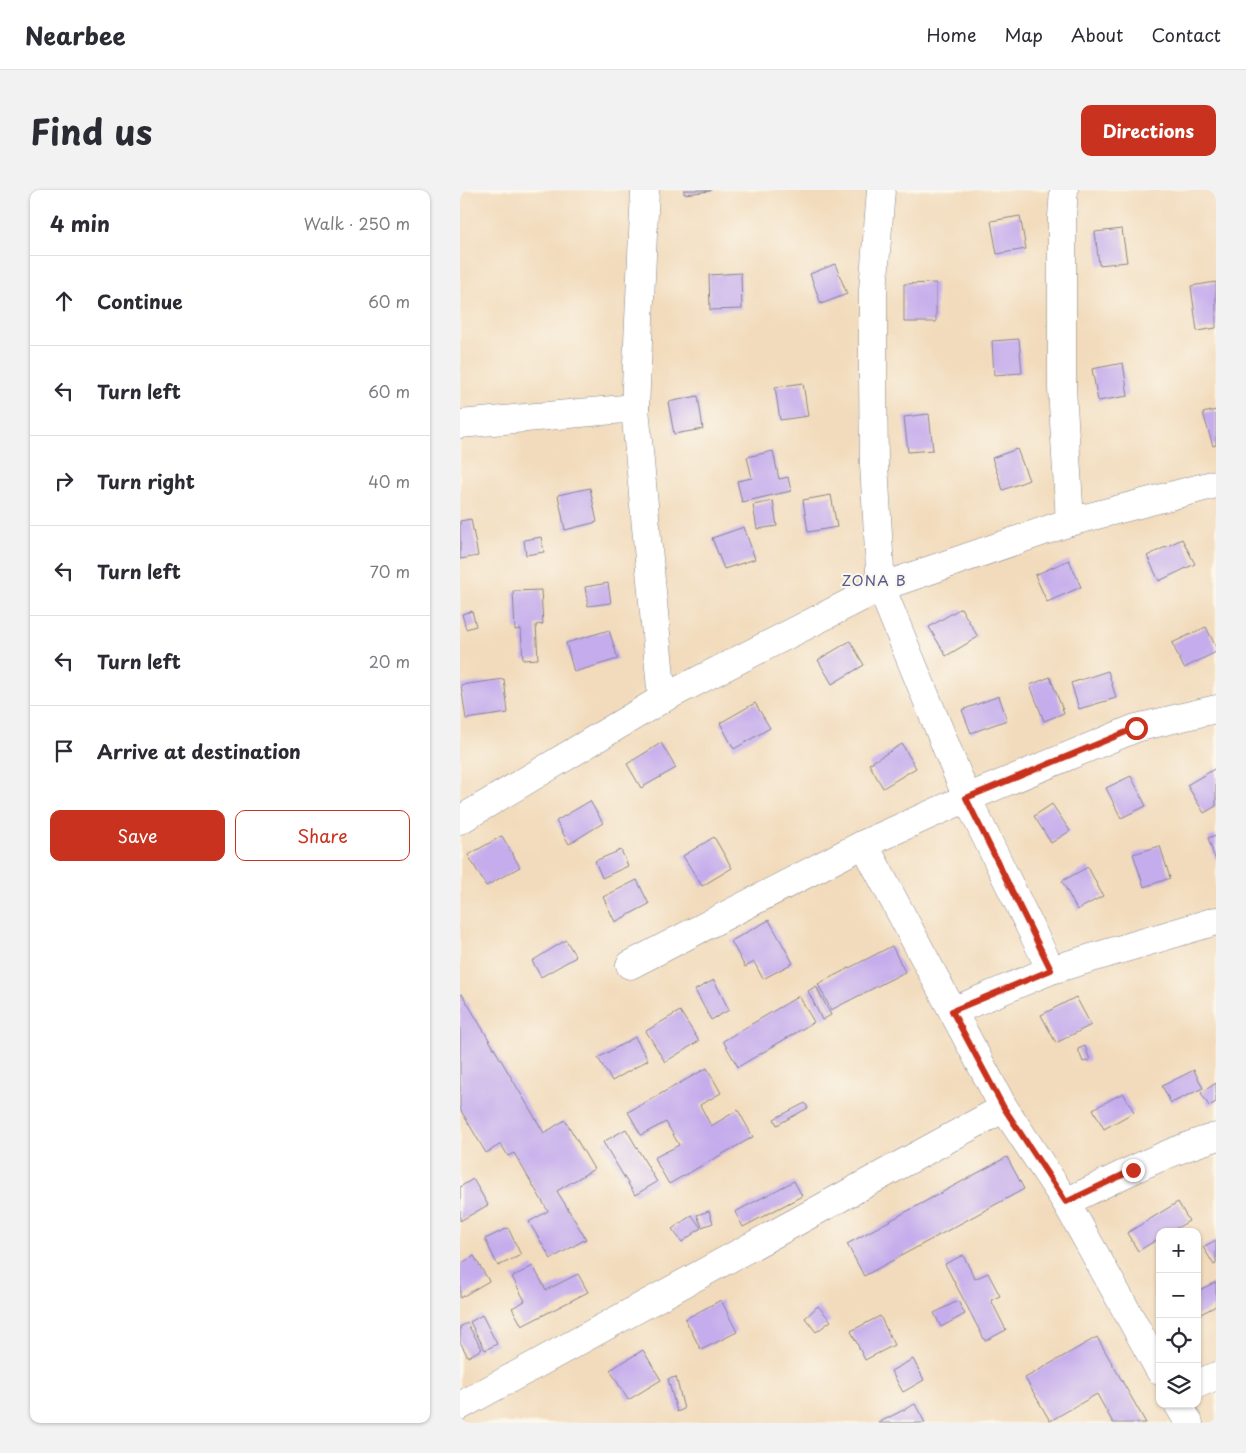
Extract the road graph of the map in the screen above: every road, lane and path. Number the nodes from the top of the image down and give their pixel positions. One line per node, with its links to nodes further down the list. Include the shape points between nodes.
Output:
1 (645, 190): 4 (street)
2 (881, 190): 8 (street, via 874,290 873,378 874,464)
3 (1064, 190): 7 (street, via 1062,388)
4 (636, 408): 5 (street); 9 (street)
5 (460, 424)
6 (1216, 484): 7 (street)
7 (1070, 522): 8 (street)
8 (882, 587): 9 (street); 11 (street)
9 (662, 699): 12 (street)
10 (1216, 709): 11 (street, via 1136,728)
11 (966, 798): 13 (street); 16 (street)
12 (460, 820)
13 (864, 844): 15 (street); 17 (street)
14 (1216, 920): 16 (street)
15 (630, 965)
16 (1051, 970): 17 (street)
17 (952, 1011): 18 (street)
18 (1004, 1108): 20 (street); 24 (street)
19 (1216, 1138): 20 (street, via 1133,1170)
20 (1066, 1202): 21 (street)
21 (1156, 1364)
22 (1216, 1376): 23 (street)
23 (1201, 1382)
24 (460, 1406)
25 (1180, 1408): 28 (street)
26 (460, 1411): 27 (street)
27 (467, 1423)
28 (1189, 1423)

